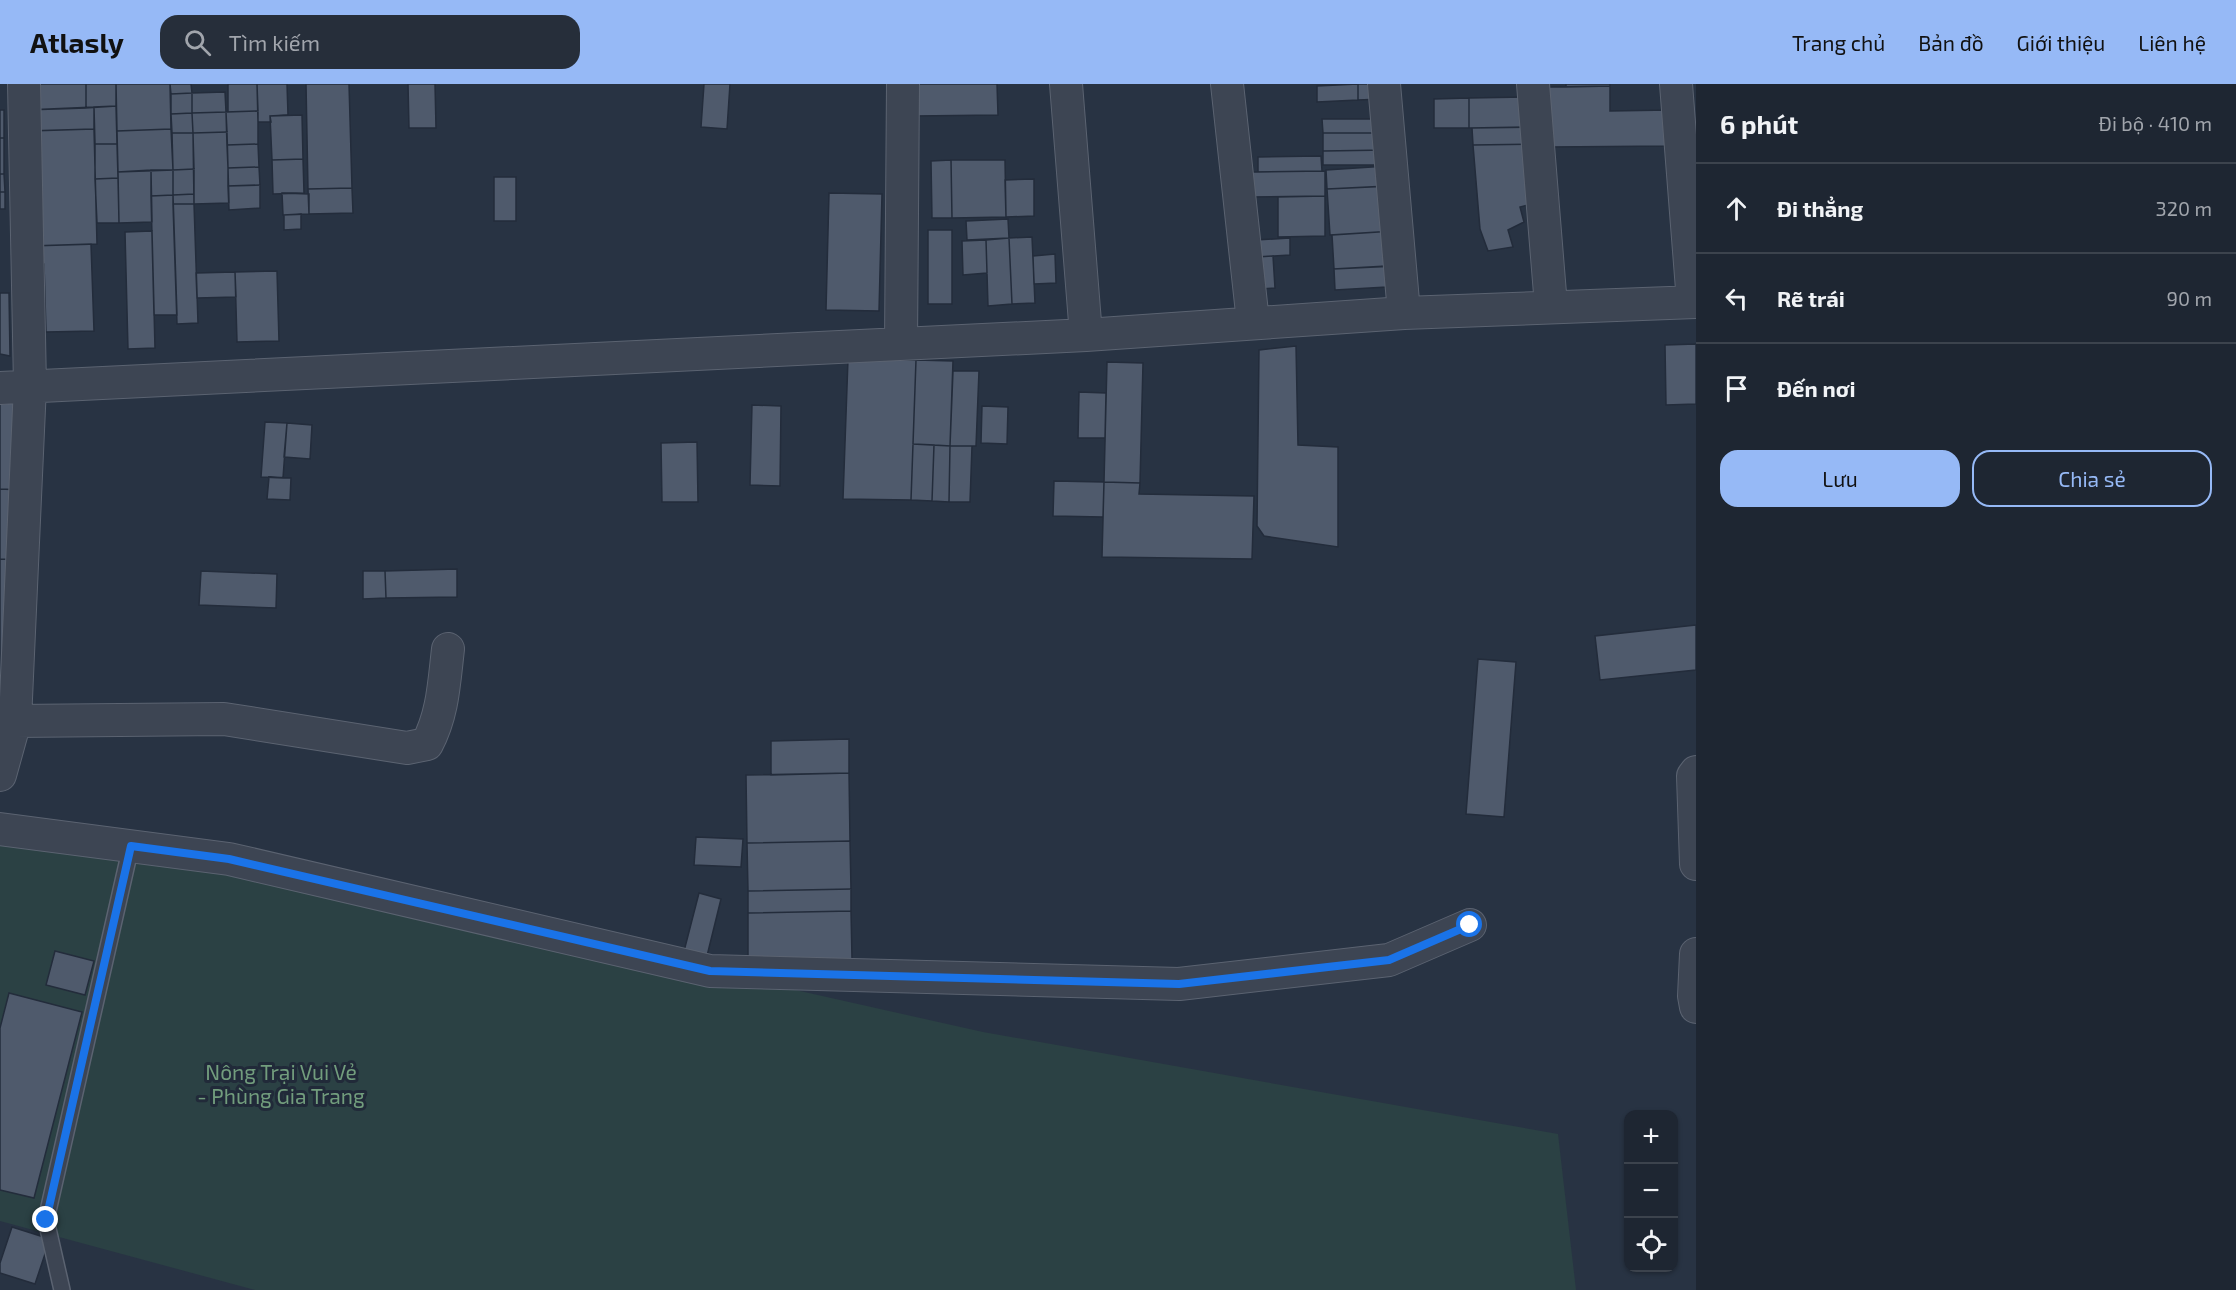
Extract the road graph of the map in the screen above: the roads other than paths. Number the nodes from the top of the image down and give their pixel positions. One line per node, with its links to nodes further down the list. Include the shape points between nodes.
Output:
1 (24, 84): 14 (street)
2 (903, 84): 13 (street)
3 (1066, 84): 12 (street)
4 (1227, 84): 11 (street)
5 (1384, 84): 10 (street)
6 (1533, 84): 9 (street)
7 (1676, 84): 8 (street)
8 (1694, 302): 9 (street)
9 (1551, 306): 10 (street)
10 (1404, 313): 11 (street)
11 (1253, 322): 12 (street)
12 (1086, 335): 13 (street)
13 (901, 344): 14 (street)
14 (15, 387): 16 (street)
15 (448, 649): 16 (street, via 442,702 434,729 426,744 407,748 224,719)
16 (15, 721): 18 (street)
17 (1696, 772): 21 (street)
18 (0, 775)
19 (0, 829): 20 (street)
20 (131, 846): 22 (street, via 229,859 710,971 1179,984 1389,960); 25 (lane, via 46,1220)
21 (1696, 864)
22 (1470, 925)
23 (1696, 954): 24 (street)
24 (1696, 1007)
25 (62, 1290)

